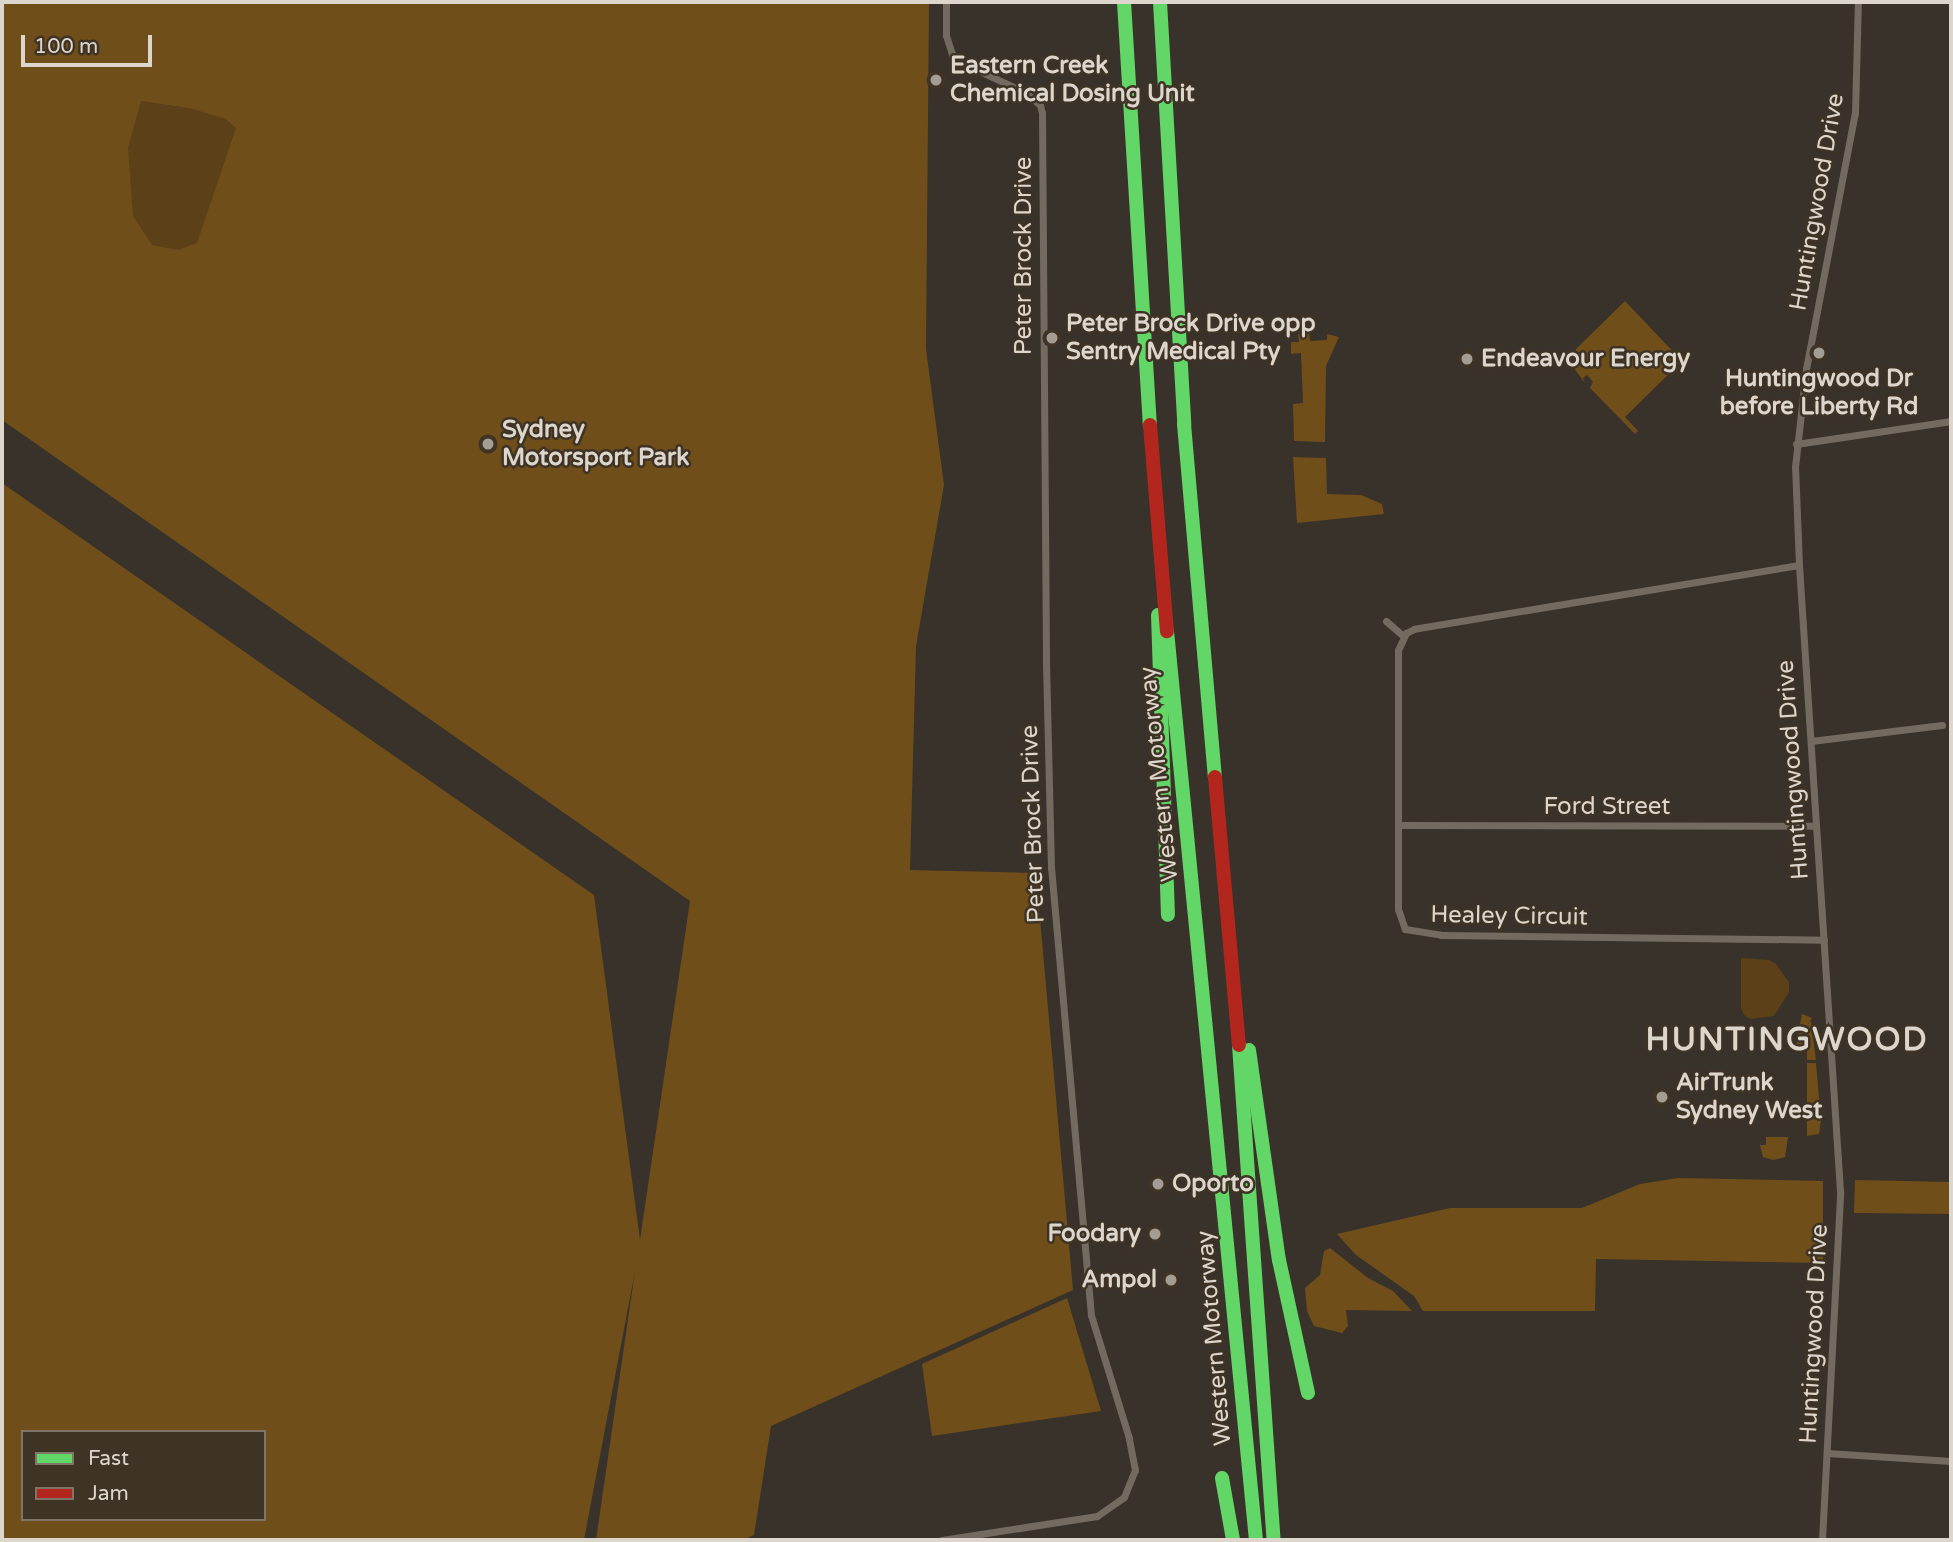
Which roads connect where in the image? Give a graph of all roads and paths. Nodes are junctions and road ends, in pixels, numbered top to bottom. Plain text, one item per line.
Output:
1 (946, 2) edge
2 (1125, 2) edge
3 (1160, 2) edge
4 (1858, 2) edge
5 (1951, 421) edge
6 (1796, 444) junction
7 (1159, 547) junction
8 (1799, 565) junction
9 (1386, 621) dead end
10 (1403, 636) junction
11 (1942, 725) dead end
12 (1811, 741) junction
13 (1398, 825) junction
14 (1816, 827) junction
15 (1168, 915) dead end
16 (1824, 940) junction
17 (1237, 1022) junction
18 (1308, 1393) dead end
19 (1827, 1453) junction
20 (1951, 1461) edge
21 (1223, 1478) dead end
22 (942, 1540) edge
23 (1233, 1540) edge
24 (1256, 1540) edge
25 (1274, 1540) edge
26 (1822, 1540) edge

1 - 22 street, Peter Brock Drive
2 - 7 highway, Western Motorway
3 - 17 highway, Western Motorway
4 - 6 street, Huntingwood Drive
5 - 6 street
6 - 8 street, Huntingwood Drive
7 - 15 highway
7 - 24 highway, Western Motorway
8 - 10 street
8 - 12 street, Huntingwood Drive
9 - 10 street
10 - 13 street, Healey Circuit
11 - 12 street
12 - 14 street, Huntingwood Drive
13 - 14 street, Ford Street
13 - 16 street, Healey Circuit
14 - 16 street, Huntingwood Drive
16 - 19 street, Huntingwood Drive
17 - 18 highway
17 - 25 highway, Western Motorway
19 - 20 street
19 - 26 street, Huntingwood Drive
21 - 23 highway

